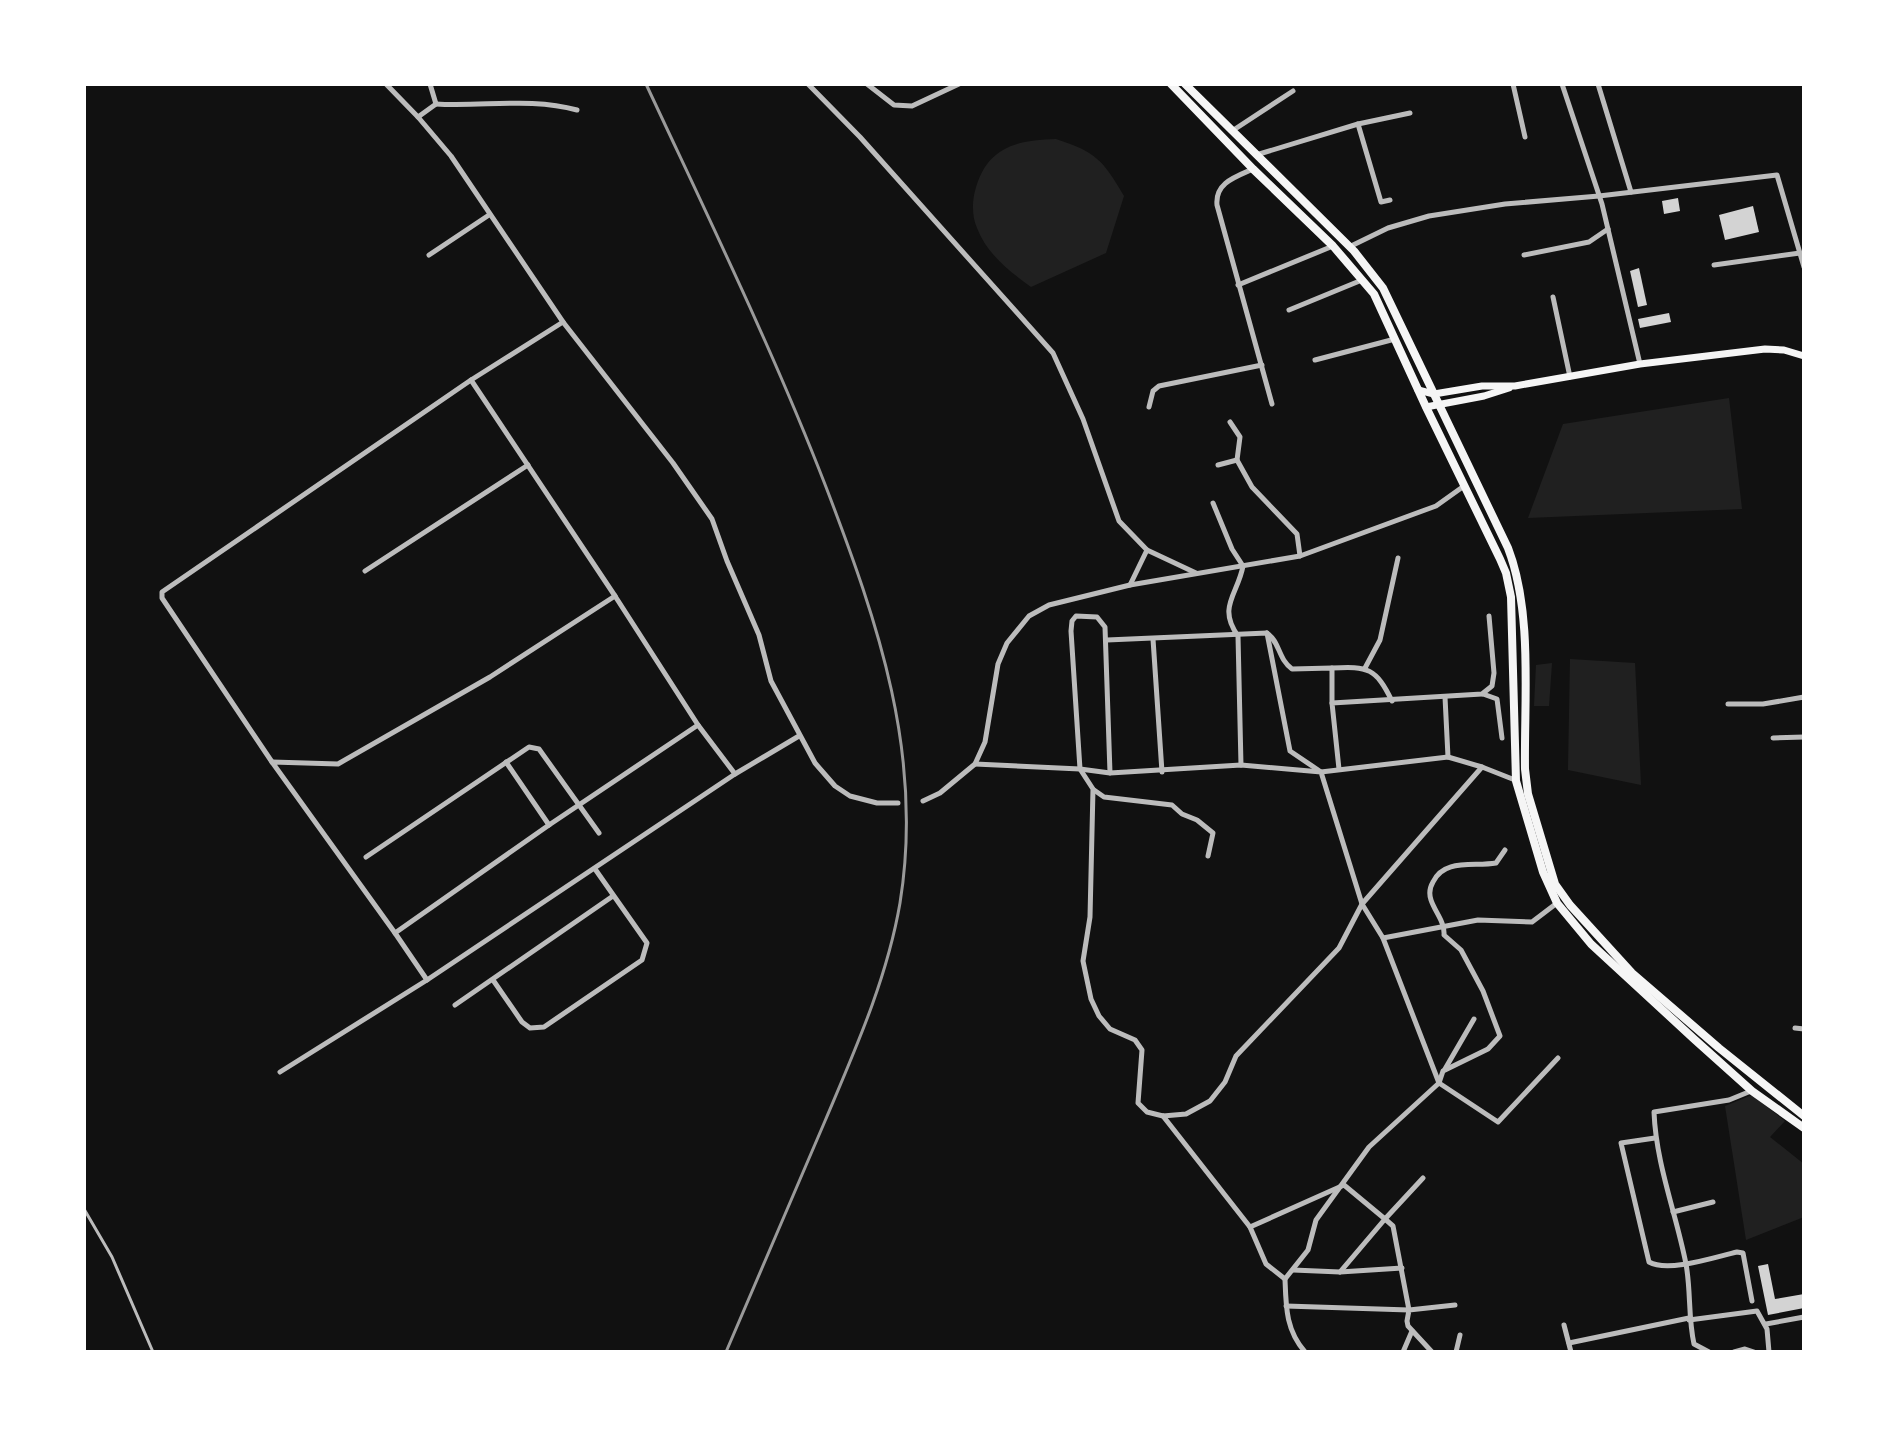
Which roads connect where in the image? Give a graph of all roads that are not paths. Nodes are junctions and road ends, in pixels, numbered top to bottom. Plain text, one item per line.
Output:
1 (386, 84) edge
2 (430, 84) edge
3 (808, 84) edge
4 (867, 84) edge
5 (959, 84) edge
6 (1171, 84) edge
7 (1185, 84) edge
8 (1513, 84) edge
9 (1562, 84) edge
10 (1598, 84) edge
11 (1293, 91) dead end
12 (436, 104) junction
13 (577, 110) dead end
14 (1410, 113) dead end
15 (418, 117) junction
16 (1358, 124) junction
17 (1231, 131) junction
18 (1525, 137) dead end
19 (1255, 155) junction
20 (1253, 169) junction
21 (1631, 192) junction
22 (1599, 196) junction
23 (1390, 200) dead end
24 (489, 215) junction
25 (1608, 229) junction
26 (1333, 246) junction
27 (1348, 247) junction
28 (1800, 253) junction
29 (429, 255) dead end
30 (1524, 255) dead end
31 (1714, 265) dead end
32 (1804, 267) edge
33 (1363, 279) junction
34 (1238, 285) junction
35 (1553, 297) dead end
36 (1289, 310) dead end
37 (563, 322) junction
38 (1395, 339) junction
39 (1804, 356) edge
40 (1315, 360) dead end
41 (1640, 364) junction
42 (1262, 365) junction
43 (1570, 377) junction
44 (471, 380) junction
45 (1515, 386) junction
46 (1418, 390) junction
47 (1434, 394) junction
48 (1272, 404) dead end
49 (1439, 405) junction
50 (1149, 407) dead end
51 (1426, 407) junction
52 (1230, 422) dead end
53 (1237, 460) junction
54 (528, 465) junction
55 (1218, 465) dead end
56 (1465, 485) junction
57 (1213, 503) dead end
58 (1147, 550) junction
59 (1300, 556) junction
60 (1398, 558) dead end
61 (1243, 566) junction
62 (365, 571) dead end
63 (1197, 574) junction
64 (1130, 585) junction
65 (615, 596) junction
66 (1489, 616) dead end
67 (1267, 633) junction
68 (1238, 636) junction
69 (1153, 639) junction
70 (1107, 640) junction
71 (1332, 668) junction
72 (1365, 668) junction
73 (1482, 694) junction
74 (1445, 697) junction
75 (1804, 697) edge
76 (1392, 701) junction
77 (1332, 703) junction
78 (1728, 704) dead end
79 (698, 725) junction
80 (799, 736) junction
81 (1804, 737) edge
82 (1502, 738) dead end
83 (1773, 738) dead end
84 (1448, 757) junction
85 (272, 762) junction
86 (506, 762) junction
87 (975, 764) junction
88 (1241, 765) junction
89 (1482, 767) junction
90 (1080, 769) junction
91 (1339, 769) junction
92 (1162, 772) junction
93 (1321, 772) junction
94 (1110, 773) junction
95 (735, 774) junction
96 (1516, 781) junction
97 (1093, 789) junction
98 (923, 801) dead end
99 (898, 803) dead end
100 (579, 805) junction
101 (549, 825) junction
102 (599, 833) dead end
103 (1505, 850) dead end
104 (1208, 856) dead end
105 (366, 857) dead end
106 (595, 869) junction
107 (613, 896) junction
108 (1557, 903) junction
109 (1362, 904) junction
110 (1444, 928) junction
111 (395, 933) junction
112 (1383, 938) junction
113 (427, 980) junction
114 (493, 980) junction
115 (455, 1005) dead end
116 (1474, 1019) dead end
117 (1795, 1028) dead end
118 (1804, 1029) edge
119 (1558, 1058) dead end
120 (1444, 1070) junction
121 (280, 1072) dead end
122 (1439, 1083) junction
123 (1752, 1091) junction
124 (1803, 1115) edge
125 (1163, 1116) junction
126 (1804, 1128) edge
127 (1655, 1138) junction
128 (1423, 1178) dead end
129 (1344, 1185) junction
130 (1713, 1202) dead end
131 (84, 1209) edge
132 (1673, 1212) junction
133 (1385, 1219) junction
134 (1250, 1227) junction
135 (1686, 1264) junction
136 (1402, 1268) junction
137 (1292, 1270) junction
138 (1340, 1272) junction
139 (1285, 1279) junction
140 (1752, 1301) dead end
141 (1455, 1305) dead end
142 (1286, 1306) junction
143 (1409, 1310) junction
144 (1804, 1317) edge
145 (1689, 1319) junction
146 (1766, 1324) junction
147 (1564, 1325) dead end
148 (1412, 1331) junction
149 (1460, 1335) dead end
150 (1569, 1343) junction
151 (153, 1352) edge
152 (1305, 1352) edge
153 (1403, 1352) edge
154 (1432, 1352) edge
155 (1456, 1352) edge
156 (1571, 1352) edge
157 (1709, 1352) edge
158 (1734, 1352) edge
159 (1754, 1352) edge
160 (1769, 1352) edge

1 - 15 street
2 - 12 street
3 - 58 street
4 - 5 street
6 - 20 highway
7 - 17 highway
8 - 18 street
9 - 22 street
10 - 21 street
11 - 17 street
12 - 13 street
12 - 15 street
14 - 16 street
15 - 24 street
16 - 19 street
16 - 23 street
17 - 19 highway
19 - 27 highway
20 - 26 highway
20 - 34 street
21 - 22 street
21 - 28 street
22 - 25 street
22 - 27 street
24 - 29 street
24 - 37 street
25 - 30 street
25 - 41 street
26 - 33 highway
26 - 34 street
27 - 47 highway
28 - 31 street
28 - 32 street
33 - 36 street
33 - 38 highway
34 - 42 street
35 - 43 street
37 - 44 street
37 - 80 street
38 - 40 street
38 - 46 highway
39 - 41 main road
41 - 43 main road
42 - 48 street
42 - 50 street
43 - 45 main road
44 - 54 street
44 - 85 street
45 - 47 main road
45 - 49 main road
46 - 47 main road
46 - 51 highway
47 - 49 highway
49 - 51 main road
49 - 124 highway
51 - 56 highway
52 - 53 street
53 - 55 street
53 - 59 street
54 - 62 street
54 - 65 street
56 - 59 street
56 - 96 highway
57 - 61 street
58 - 63 street
58 - 64 street
59 - 61 street
60 - 72 street
61 - 63 street
61 - 68 street
63 - 64 street
64 - 87 street
65 - 79 street
65 - 85 street
66 - 73 street
67 - 68 street
67 - 71 street
67 - 93 street
68 - 69 street
68 - 88 street
69 - 70 street
69 - 92 street
70 - 90 street
70 - 94 street
71 - 72 street
71 - 77 street
72 - 76 street
73 - 74 street
73 - 82 street
74 - 76 street
74 - 84 street
75 - 78 street
76 - 77 street
77 - 91 street
79 - 95 street
79 - 100 street
80 - 95 street
80 - 99 street
81 - 83 street
84 - 89 street
84 - 91 street
85 - 111 street
86 - 100 street
86 - 101 street
86 - 105 street
87 - 90 street
87 - 98 street
88 - 92 street
88 - 93 street
89 - 96 street
89 - 109 street
90 - 94 street
90 - 97 street
91 - 93 street
92 - 94 street
93 - 109 street
95 - 106 street
96 - 108 highway
97 - 104 street
97 - 125 street
100 - 101 street
100 - 102 street
101 - 111 street
103 - 110 street
106 - 107 street
106 - 113 street
107 - 114 street
107 - 114 street
108 - 110 street
108 - 123 highway
109 - 112 street
109 - 125 street
110 - 112 street
110 - 120 street
111 - 113 street
112 - 122 street
113 - 121 street
114 - 115 street
116 - 120 street
117 - 118 street
119 - 122 street
120 - 122 street
122 - 129 street
123 - 126 highway
123 - 127 street
125 - 134 street
127 - 132 street
127 - 135 street
128 - 133 street
129 - 133 street
129 - 134 street
129 - 137 street
130 - 132 street
131 - 151 lane
132 - 135 street
133 - 136 street
133 - 138 street
134 - 139 street
135 - 140 street
135 - 145 street
136 - 138 street
136 - 143 street
137 - 138 street
137 - 139 street
139 - 142 street
141 - 143 street
142 - 143 street
142 - 152 street
143 - 148 street
144 - 146 street
145 - 146 street
145 - 150 street
145 - 157 street
146 - 160 street
147 - 150 street
148 - 153 street
148 - 154 street
149 - 155 street
150 - 156 street
158 - 159 street

